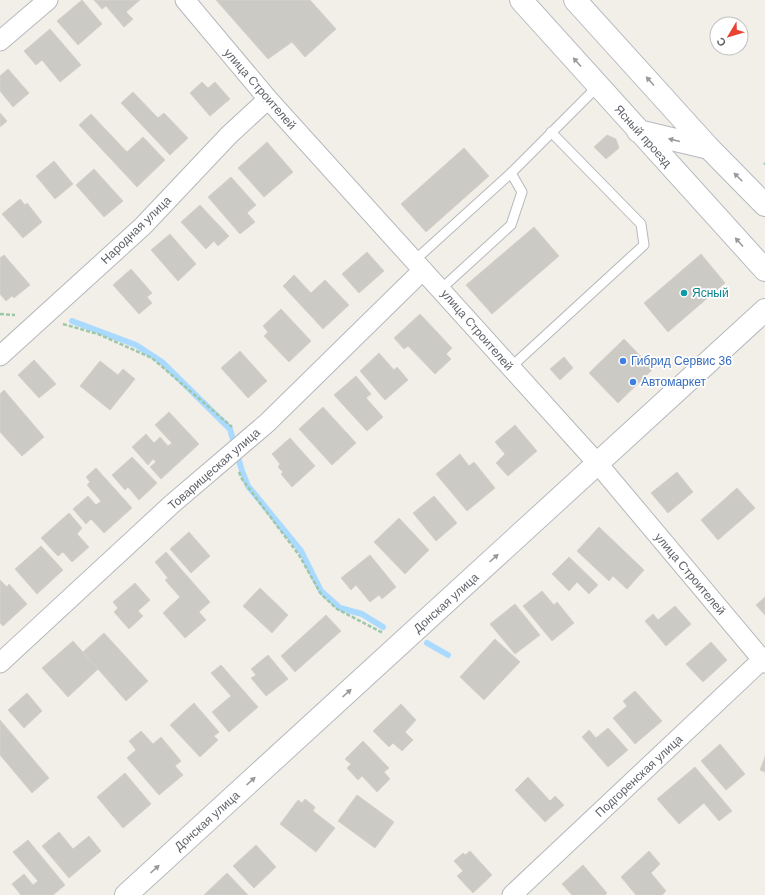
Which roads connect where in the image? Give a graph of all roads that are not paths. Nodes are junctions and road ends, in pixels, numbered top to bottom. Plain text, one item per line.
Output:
1 (48, 0) edge
2 (185, 0) edge
3 (521, 0) edge
4 (575, 0) edge
5 (0, 41) edge
6 (598, 86) junction
7 (268, 99) junction
8 (638, 131) junction
9 (551, 132) junction
10 (709, 148) junction
11 (510, 173) junction
12 (765, 205) edge
13 (418, 265) junction
14 (765, 270) edge
15 (441, 289) junction
16 (765, 310) edge
17 (0, 356) edge
18 (510, 368) junction
19 (598, 464) junction
20 (764, 660) edge
21 (0, 663) edge
22 (126, 895) edge
23 (512, 895) edge

1 - 5 street
2 - 7 street, улица Строителей
6 -> 3 street, Ясный проезд
10 -> 4 street
6 - 8 street, Ясный проезд
6 - 9 lane
7 - 13 street, улица Строителей
7 - 17 street, Народная улица
10 -> 8 street
14 -> 8 street, Ясный проезд
9 - 11 lane
9 - 18 lane
12 -> 10 street
11 - 13 lane
11 - 15 lane
13 - 15 street, улица Строителей
13 - 21 street, Товарищеская улица
15 - 18 street, улица Строителей
16 - 19 street, Донская улица
18 - 19 street, улица Строителей
19 - 20 street, улица Строителей
22 -> 19 street, Донская улица
20 - 23 street, Подгоренская улица

